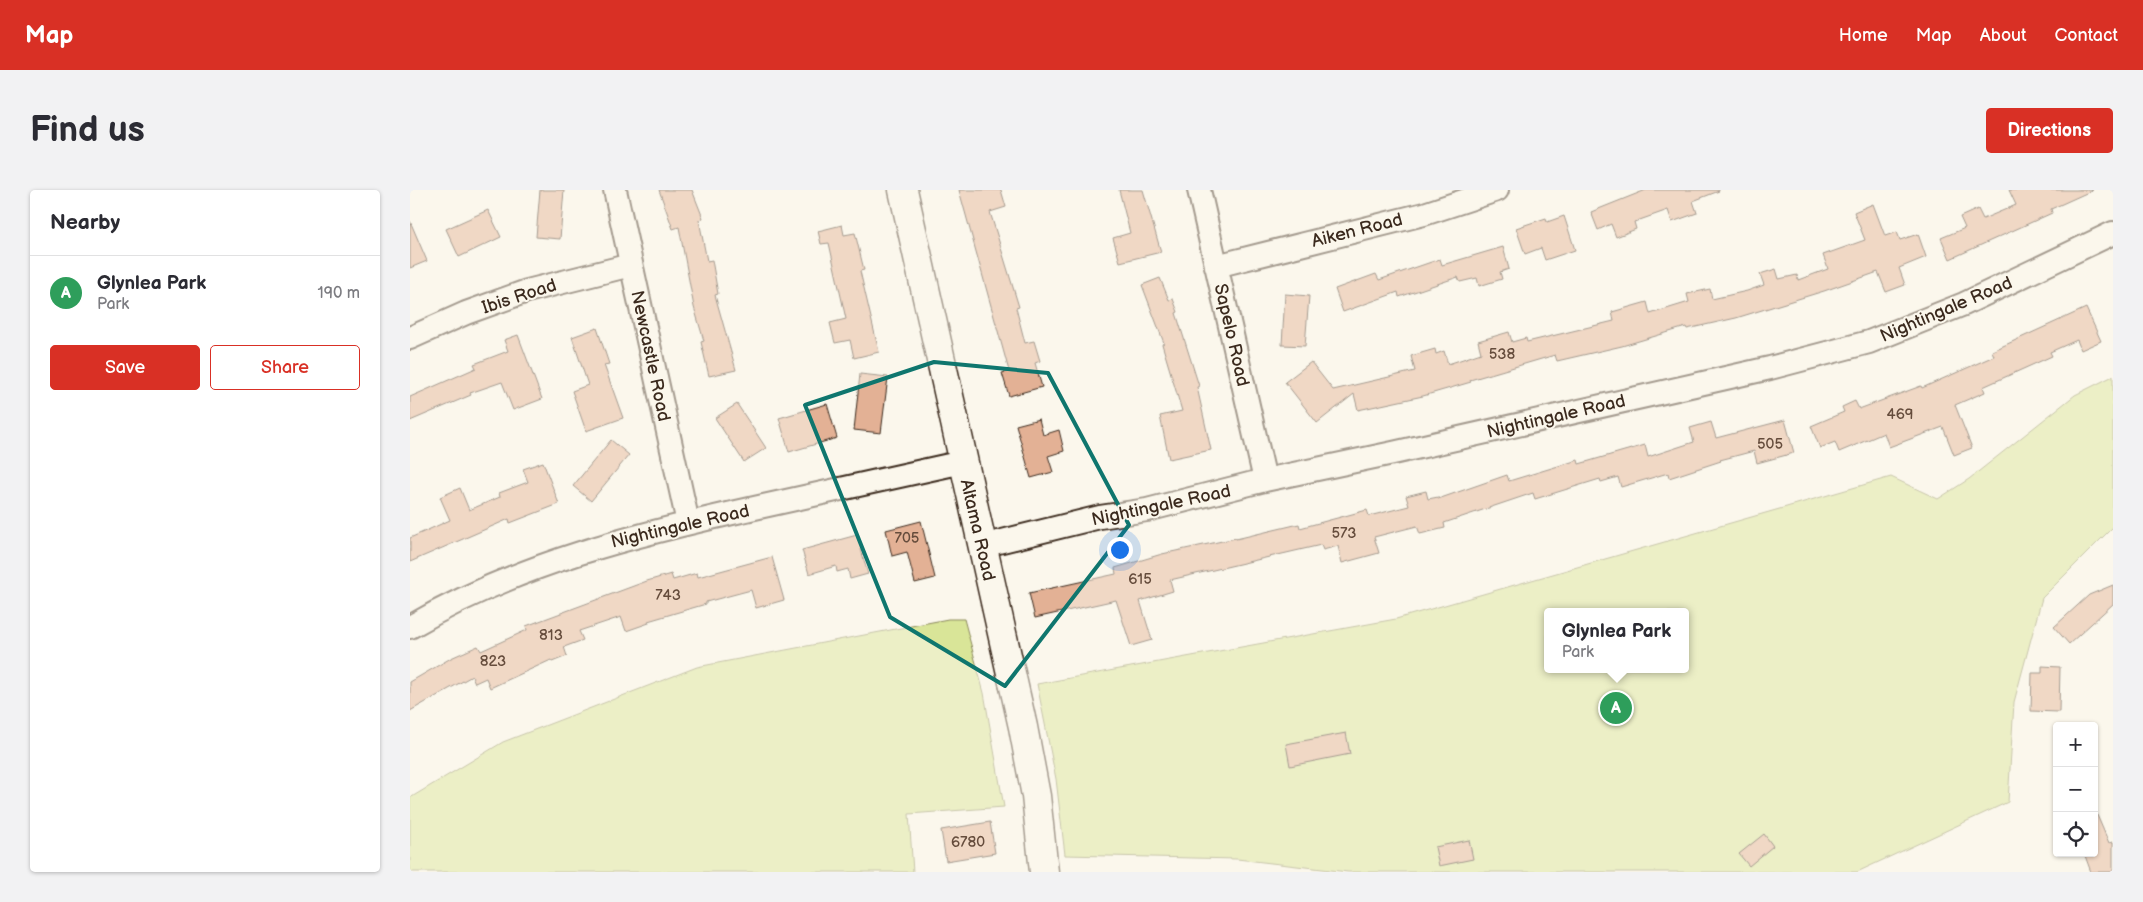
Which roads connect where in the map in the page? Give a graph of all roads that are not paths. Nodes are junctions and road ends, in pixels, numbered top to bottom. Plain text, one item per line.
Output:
1 (615, 190) edge
2 (903, 190) edge
3 (1199, 190) edge
4 (1497, 190) edge
5 (2113, 233) edge
6 (631, 264) junction
7 (1216, 266) junction
8 (410, 338) edge
9 (963, 462) junction
10 (1265, 480) junction
11 (688, 523) junction
12 (982, 546) junction
13 (410, 627) edge
14 (1044, 872) edge

1 - 6 street, Newcastle Road
2 - 9 street, Altama Road
3 - 7 street, Sapelo Road
4 - 7 street, Aiken Road
5 - 10 street, Nightingale Road
6 - 8 street, Ibis Road
6 - 11 street, Newcastle Road
7 - 10 street, Sapelo Road
9 - 11 street, Nightingale Road
9 - 12 street, Altama Road
10 - 12 street, Nightingale Road
11 - 13 street, Nightingale Road
12 - 14 street, Altama Road

